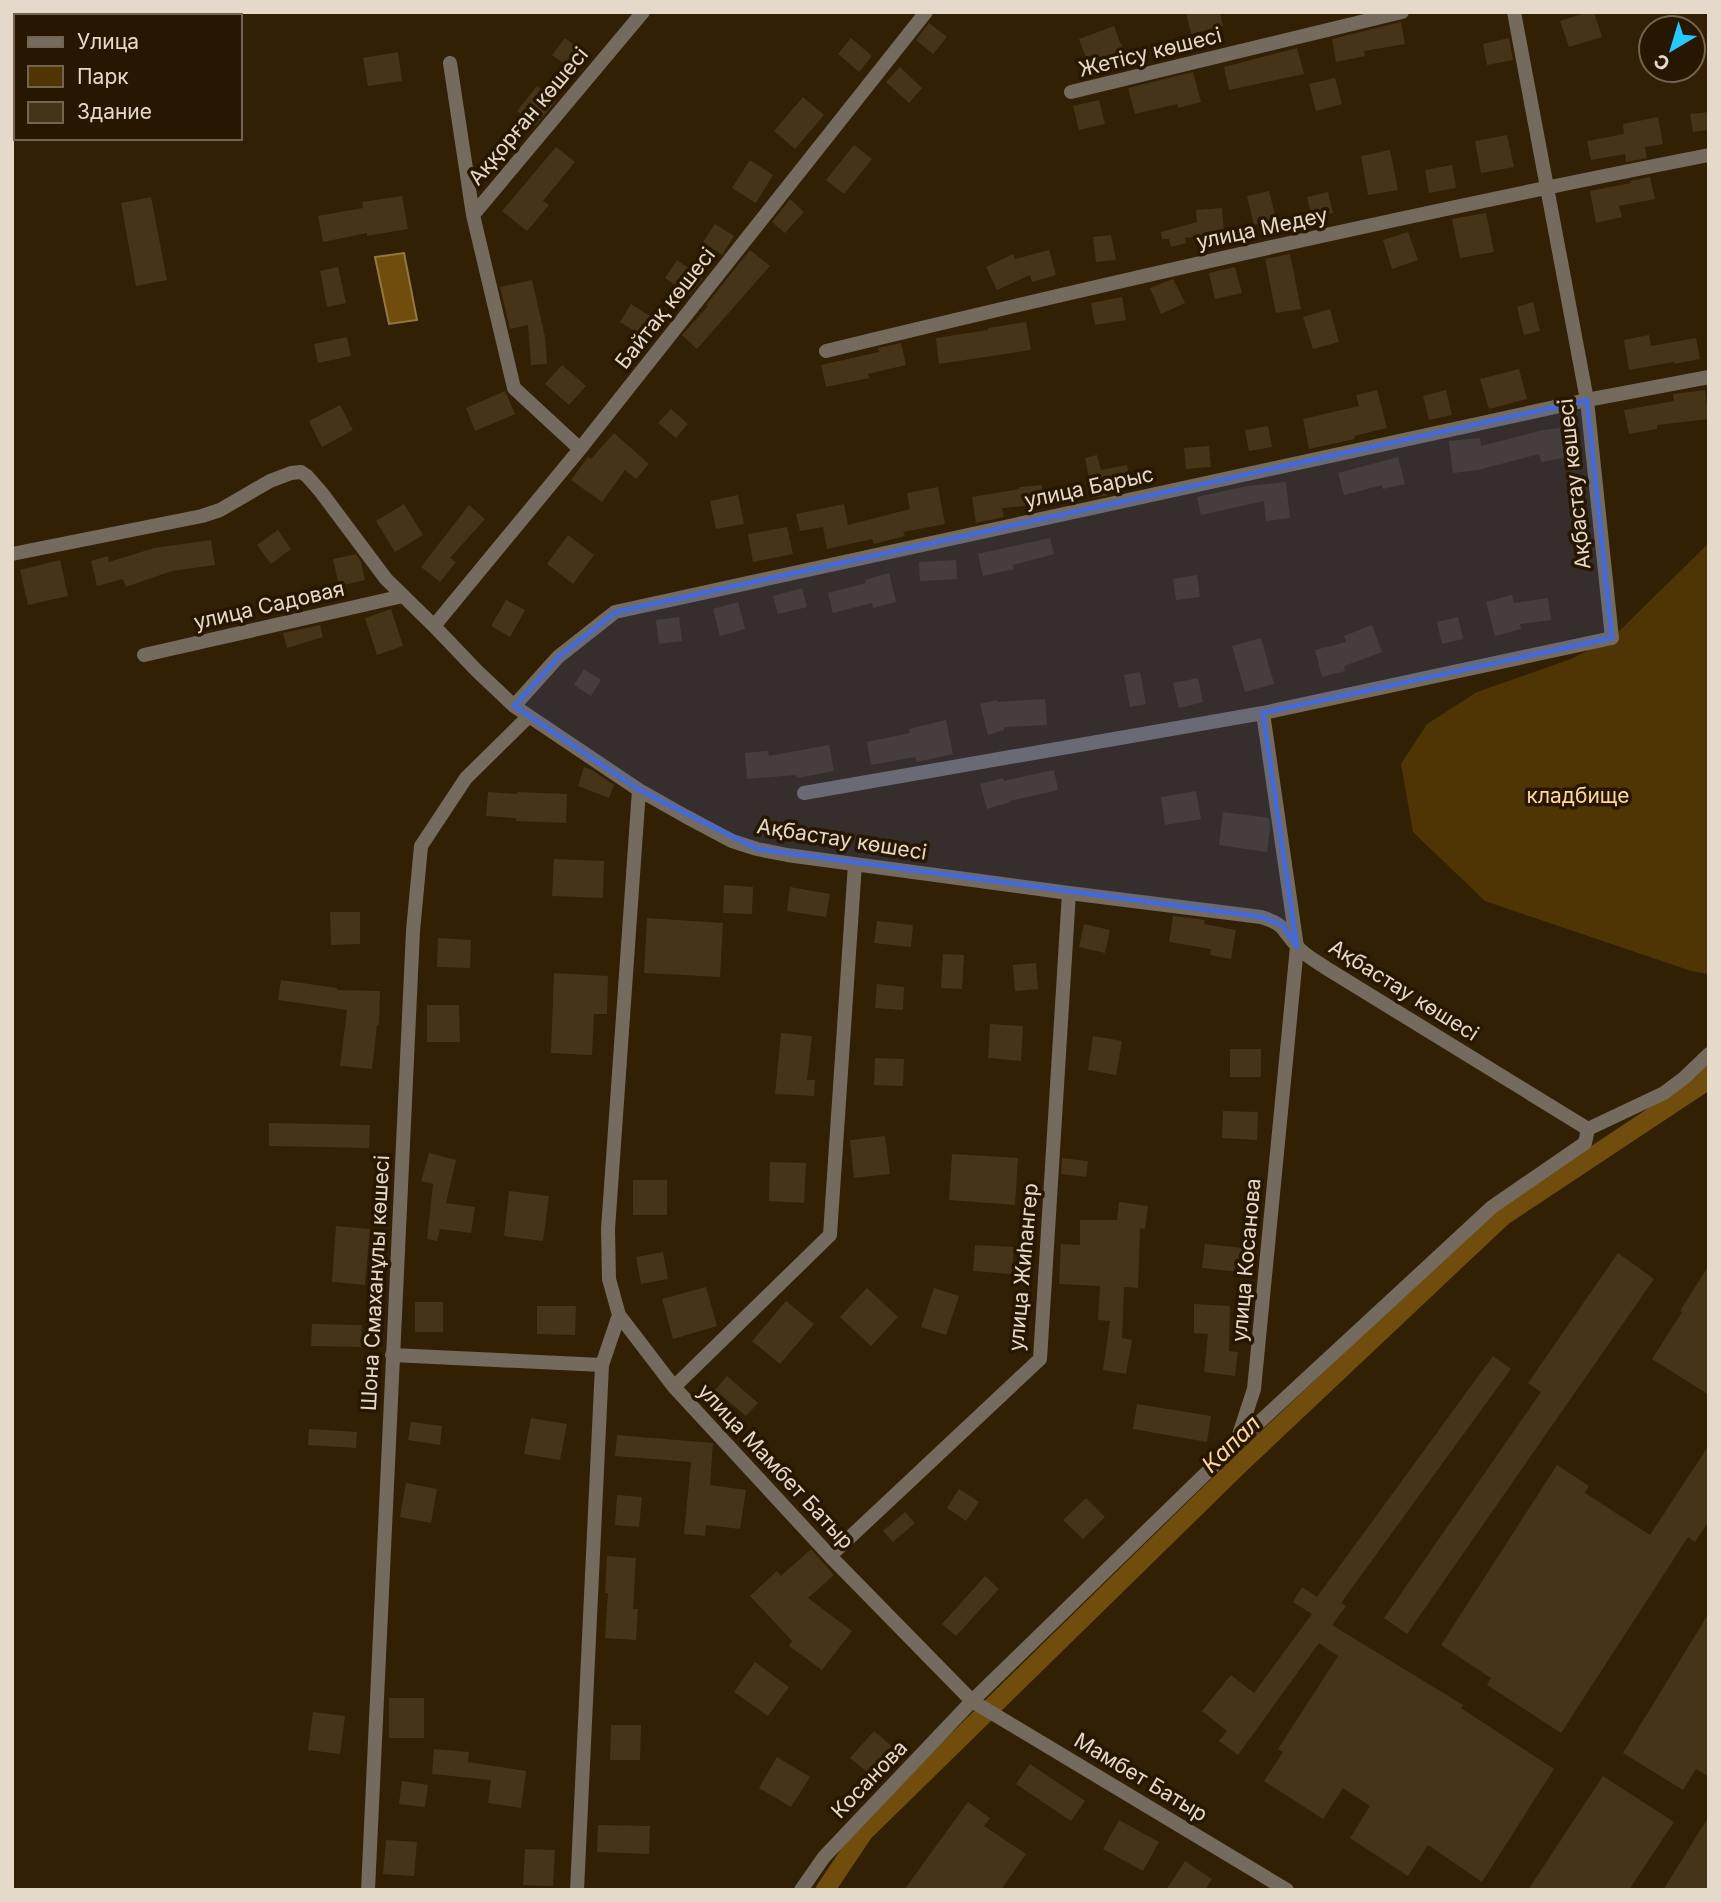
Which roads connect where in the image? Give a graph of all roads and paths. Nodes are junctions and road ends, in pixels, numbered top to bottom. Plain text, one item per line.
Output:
1 (643, 12) edge
2 (926, 12) edge
3 (1402, 12) edge
4 (1514, 12) edge
5 (450, 63) dead end
6 (1071, 92) dead end
7 (1709, 155) edge
8 (1547, 186) junction
9 (474, 215) junction
10 (826, 351) dead end
11 (1709, 377) edge
12 (1587, 400) junction
13 (580, 449) junction
14 (12, 554) edge
15 (403, 596) junction
16 (434, 626) junction
17 (144, 656) dead end
18 (514, 706) junction
19 (1264, 713) junction
20 (528, 717) junction
21 (639, 790) junction
22 (804, 793) dead end
23 (855, 864) junction
24 (1069, 894) junction
25 (1297, 947) junction
26 (1709, 1054) edge
27 (1588, 1129) junction
28 (619, 1315) junction
29 (392, 1355) junction
30 (602, 1365) junction
31 (674, 1387) junction
32 (1236, 1444) junction
33 (830, 1556) junction
34 (972, 1701) junction
35 (368, 1890) edge
36 (577, 1890) edge
37 (801, 1890) edge
38 (1287, 1890) edge

1 - 9 street, Аққорған көшесі
2 - 13 street, Байтақ көшесі
3 - 6 street, Жетісу көшесі
4 - 8 street, Ақбастау көшесі
5 - 9 street
7 - 8 street, улица Медеу
8 - 10 street, улица Медеу
8 - 12 street, Ақбастау көшесі
9 - 13 street
11 - 12 street, улица Барыс
12 - 18 street, улица Барыс
12 - 19 street, Ақбастау көшесі
13 - 16 street, Байтақ көшесі
14 - 15 street, Ақбастау көшесі
15 - 16 street, Ақбастау көшесі
15 - 17 street, улица Садовая
16 - 18 street, Ақбастау көшесі
18 - 20 street, Ақбастау көшесі
19 - 22 street, Ақбастау көшесі
19 - 25 street, улица Косанова
20 - 21 street, Ақбастау көшесі
20 - 29 street, Шона Смаханұлы көшесі
21 - 23 street, Ақбастау көшесі
21 - 28 street, улица Мамбет Батыр
23 - 24 street, Ақбастау көшесі
23 - 31 street
24 - 25 street, Ақбастау көшесі
24 - 33 street, улица Жиhангер
25 - 27 street, Ақбастау көшесі
25 - 32 street, улица Косанова
26 - 27 street
27 - 32 street
28 - 30 street
28 - 31 street, улица Мамбет Батыр
29 - 30 street
29 - 35 street, Шона Смаханұлы көшесі
30 - 36 street
31 - 33 street, улица Мамбет Батыр
32 - 34 street, улица Косанова
33 - 34 street, улица Мамбет Батыр
34 - 37 street, Косанова
34 - 38 street, Мамбет Батыр

